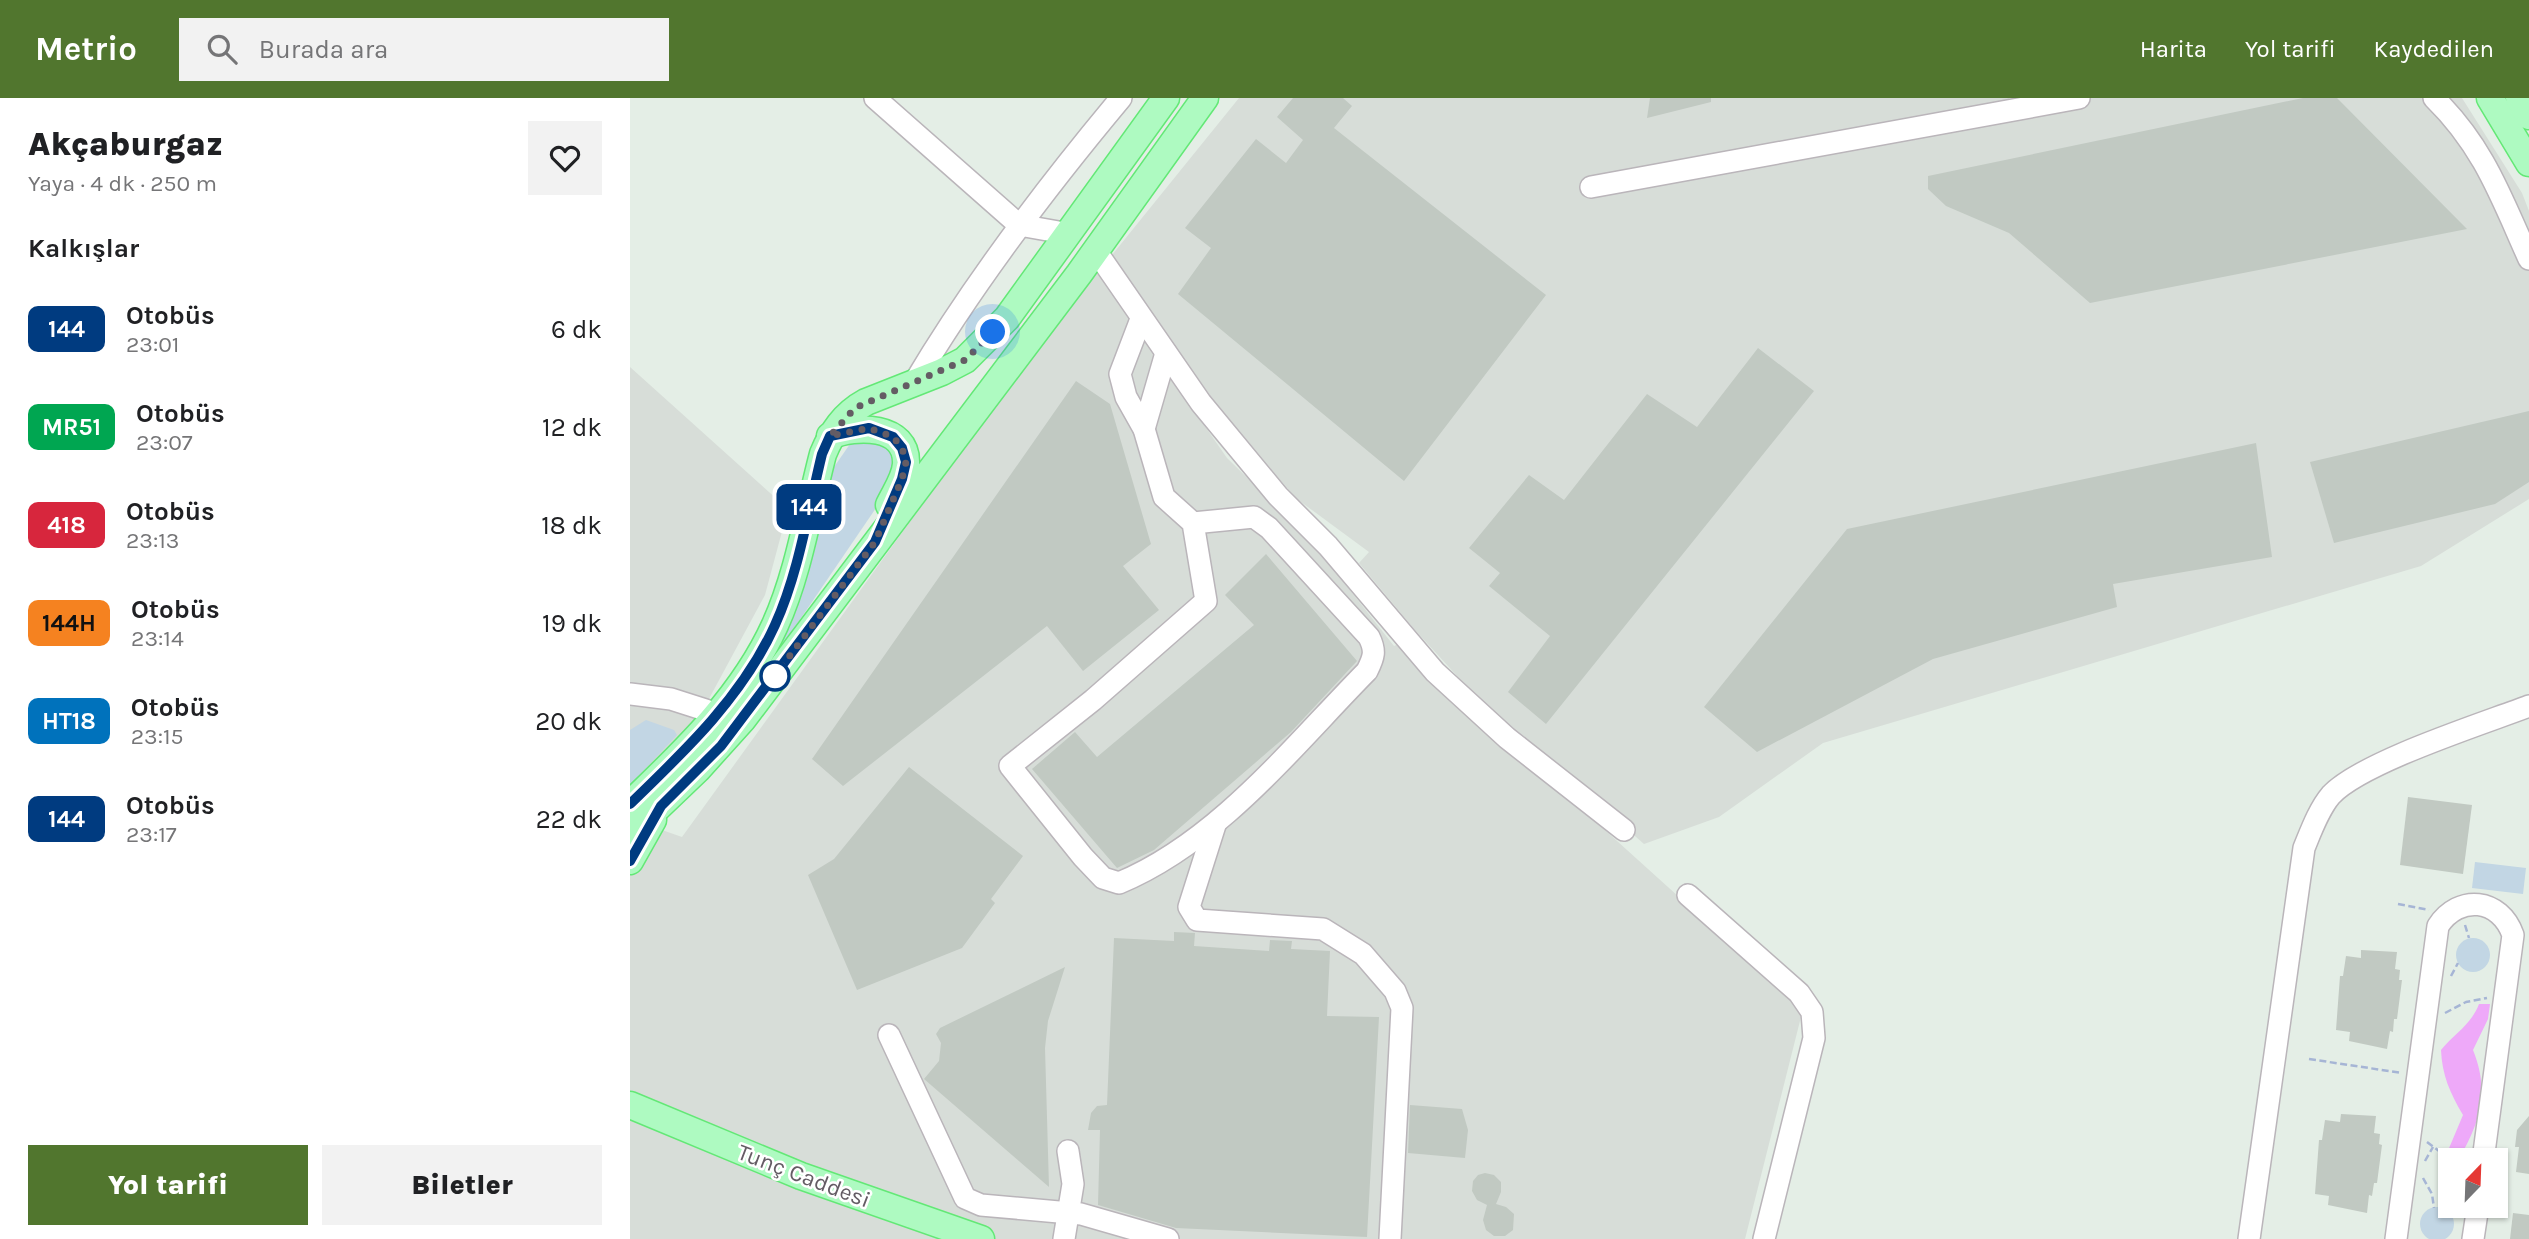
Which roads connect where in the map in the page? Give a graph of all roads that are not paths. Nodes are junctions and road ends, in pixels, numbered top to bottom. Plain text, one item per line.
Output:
1 (876, 98) edge
2 (1121, 98) edge
3 (1166, 98) edge
4 (1205, 98) edge
5 (2079, 98) edge
6 (2434, 98) edge
7 (2490, 98) edge
8 (2529, 163) edge
9 (1591, 187) dead end
10 (1019, 225) junction
11 (1070, 234) junction
12 (1096, 251) junction
13 (2529, 260) edge
14 (1141, 319) junction
15 (1166, 353) junction
16 (914, 383) junction
17 (1144, 429) junction
18 (830, 436) junction
19 (1193, 523) junction
20 (875, 542) junction
21 (630, 694) edge
22 (2529, 706) edge
23 (718, 714) junction
24 (630, 804) edge
25 (661, 806) junction
26 (1215, 825) junction
27 (1624, 830) dead end
28 (630, 834) edge
29 (630, 861) edge
30 (1688, 895) dead end
31 (889, 1035) dead end
32 (630, 1105) edge
33 (2485, 1148) edge
34 (1068, 1151) dead end
35 (1070, 1212) junction
36 (2476, 1218) edge
37 (970, 1237) edge
38 (1064, 1239) edge
39 (1168, 1239) edge
40 (1390, 1239) edge
41 (1763, 1239) edge
42 (2249, 1239) edge
43 (2396, 1239) edge
44 (2473, 1239) edge

1 - 10 street
2 - 10 street
3 - 11 main road
4 - 12 main road
5 - 9 street
6 - 13 street
7 - 8 main road
10 - 11 street
10 - 16 street
11 - 12 main road
11 - 16 main road
12 - 14 street
12 - 20 main road
14 - 15 street
14 - 17 street
15 - 17 street
15 - 27 street
16 - 18 main road
17 - 19 street
18 - 20 main road
18 - 23 main road
19 - 26 street
19 - 26 street
20 - 25 main road
21 - 23 street
22 - 42 street
23 - 24 main road
25 - 28 main road
25 - 29 main road
26 - 40 street
30 - 41 street
31 - 35 street
32 - 37 main road, Tunç Caddesi
33 - 43 street
34 - 35 street
35 - 38 street
35 - 39 street
36 - 44 street

